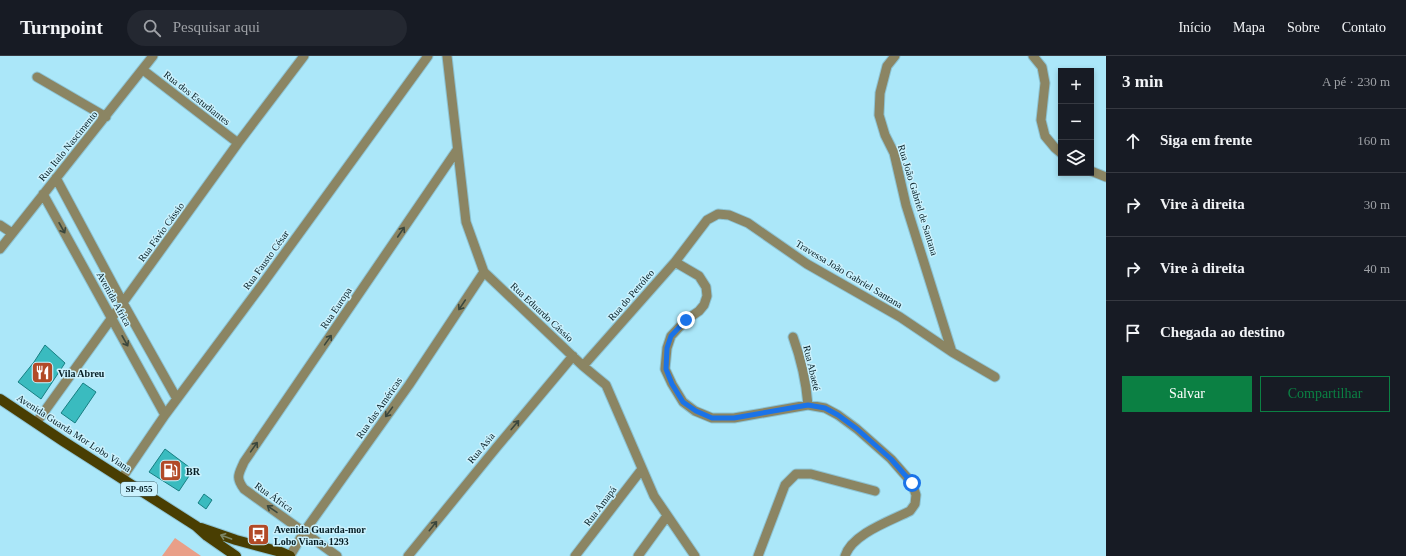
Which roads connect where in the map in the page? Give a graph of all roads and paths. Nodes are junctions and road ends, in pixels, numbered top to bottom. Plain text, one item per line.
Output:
1 (153, 56) edge
2 (304, 56) edge
3 (428, 56) edge
4 (447, 56) edge
5 (895, 56) edge
6 (1033, 56) edge
7 (143, 70) junction
8 (37, 77) dead end
9 (106, 117) junction
10 (238, 143) junction
11 (457, 150) junction
12 (1058, 150) edge
13 (1094, 172) edge
14 (1106, 177) edge
15 (56, 178) junction
16 (43, 194) junction
17 (0, 225) edge
18 (12, 233) junction
19 (694, 238) joint
20 (0, 249) edge
21 (675, 262) junction
22 (484, 272) junction
23 (123, 302) junction
24 (112, 318) junction
25 (793, 337) dead end
26 (952, 352) junction
27 (572, 356) junction
28 (583, 366) junction
29 (995, 377) dead end
30 (0, 399) edge
31 (178, 399) junction
32 (808, 405) junction
33 (166, 415) junction
34 (36, 423) junction
35 (642, 469) junction
36 (122, 478) junction
37 (238, 482) joint
38 (875, 491) dead end
39 (667, 516) junction
40 (196, 526) junction
41 (304, 532) junction
42 (285, 555) edge
43 (236, 556) edge
44 (337, 556) edge
45 (408, 556) edge
46 (575, 556) edge
47 (638, 556) edge
48 (695, 556) edge
49 (758, 556) edge
50 (845, 556) edge

1 - 7 street, Rua Italo Nascimento
2 - 10 street, Rua Fávio Cássio
3 - 31 street, Rua Fausto César
4 - 11 street, Rua Eduardo Cássio
5 - 26 street, Rua João Gabriel de Santana
6 - 12 street
7 - 9 street, Rua Italo Nascimento
7 - 10 street, Rua dos Estudiantes
8 - 9 street
9 - 15 street, Rua Italo Nascimento
10 - 23 street, Rua Fávio Cássio
11 - 22 street, Rua Eduardo Cássio
37 -> 11 street, Rua Europa
13 - 14 street
15 - 16 street, Rua Italo Nascimento
15 - 23 street, Avenida Africa
16 - 18 street, Rua Italo Nascimento
16 -> 24 street, Avenida Africa
17 - 18 street
18 - 20 street, Rua Italo Nascimento
19 - 21 street, Rua do Petróleo
19 - 26 street, Travessa João Gabriel Santana
21 - 28 street, Rua do Petróleo
21 - 32 street
22 - 27 street, Rua Eduardo Cássio
22 -> 41 street, Rua das Américas
23 - 24 street, Rua Fávio Cássio
23 - 31 street, Avenida Africa
24 -> 33 street, Avenida Africa
24 - 34 street, Rua Fávio Cássio
25 - 32 street, Rua Abaeté
26 - 29 street, Travessa João Gabriel Santana
27 - 28 street, Rua Eduardo Cássio
45 -> 27 street, Rua Asia
28 - 35 street, Rua Eduardo Cássio
30 - 34 main road, Avenida Guarda Mor Lobo Viana / SP-055
31 - 33 street, Rua Fausto César
32 - 50 street
33 - 36 street, Rua Fausto César
34 - 36 main road, Avenida Guarda Mor Lobo Viana / SP-055
35 - 39 street, Rua Eduardo Cássio
35 - 46 street, Rua Amapá
36 - 40 main road, Avenida Guarda Mor Lobo Viana / SP-055
41 -> 37 street, Rua África
38 - 49 street
39 - 47 street
39 - 48 street, Rua Eduardo Cássio
42 -> 40 main road, Avenida Guarda Mor Lobo Viana / SP-055
40 - 43 main road, Avenida Guarda Mor Lobo Viana / SP-055
41 - 42 street, Rua das Américas
41 - 44 street, Rua África

